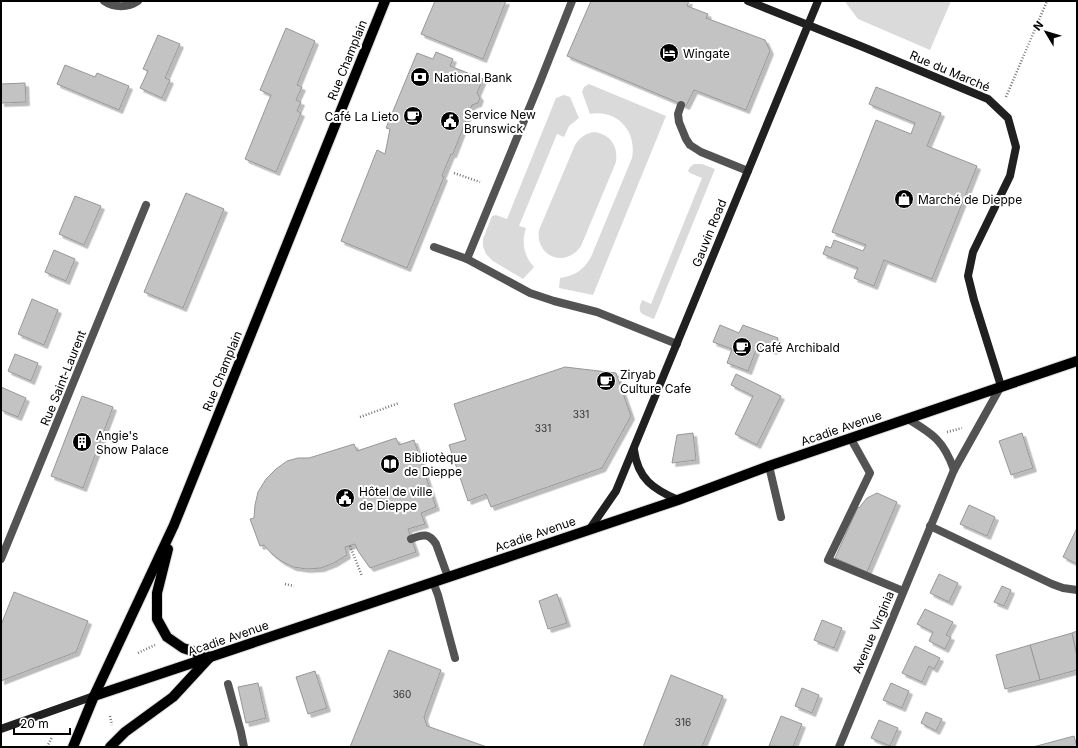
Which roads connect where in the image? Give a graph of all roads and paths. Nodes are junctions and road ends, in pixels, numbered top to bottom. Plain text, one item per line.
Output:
1 (104, 1) edge
2 (138, 1) edge
3 (385, 1) edge
4 (572, 1) edge
5 (748, 1) edge
6 (818, 1) edge
7 (1047, 1) edge
8 (807, 26) junction
9 (681, 105) dead end
10 (1000, 110) junction
11 (748, 171) junction
12 (454, 172) dead end
13 (480, 182) dead end
14 (146, 205) dead end
15 (434, 247) dead end
16 (467, 260) junction
17 (677, 344) junction
18 (1077, 360) edge
19 (1001, 386) junction
20 (399, 403) dead end
21 (360, 417) dead end
22 (908, 419) junction
23 (963, 427) dead end
24 (942, 434) dead end
25 (851, 439) junction
26 (634, 449) junction
27 (769, 466) junction
28 (954, 470) junction
29 (678, 500) junction
30 (781, 517) dead end
31 (174, 525) junction
32 (930, 526) junction
33 (589, 530) junction
34 (411, 539) dead end
35 (350, 546) dead end
36 (1, 559) edge
37 (362, 576) dead end
38 (448, 577) junction
39 (433, 582) junction
40 (285, 584) dead end
41 (294, 586) dead end
42 (1077, 590) edge
43 (903, 591) junction
44 (161, 642) dead end
45 (138, 653) dead end
46 (210, 657) junction
47 (455, 658) dead end
48 (228, 684) dead end
49 (94, 696) junction
50 (110, 716) dead end
51 (1, 729) edge
52 (113, 729) dead end
53 (52, 737) dead end
54 (47, 747) edge
55 (73, 747) edge
56 (110, 747) edge
57 (244, 747) edge
58 (839, 747) edge

1 - 2 street
3 - 31 main road, Rue Champlain
4 - 16 street
5 - 8 street, Rue du Marché
6 - 8 street, Gauvin Road
7 - 10 path
8 - 10 street, Rue du Marché
8 - 11 street, Gauvin Road
9 - 11 street
10 - 19 street, Rue du Marché
11 - 17 street, Gauvin Road
12 - 13 path
14 - 36 street, Rue Saint-Laurent
15 - 16 street
16 - 17 street
17 - 26 street, Gauvin Road
18 - 19 main road, Acadie Avenue
19 - 22 main road, Acadie Avenue
19 - 28 street, Avenue Virginia
20 - 21 path
22 - 25 main road, Acadie Avenue
22 - 28 street
23 - 24 path
25 - 27 main road, Acadie Avenue
25 - 43 street
26 - 29 street
26 - 33 street, Gauvin Road
27 - 29 main road, Acadie Avenue
27 - 30 street
28 - 32 street, Avenue Virginia
29 - 33 main road, Acadie Avenue
31 - 46 main road
31 - 49 main road, Rue Champlain
32 - 42 street
32 - 43 street, Avenue Virginia
33 - 38 main road, Acadie Avenue
34 - 38 street
35 - 37 path
38 - 39 main road, Acadie Avenue
39 - 46 main road, Acadie Avenue
39 - 47 street
40 - 41 path
43 - 58 street, Avenue Virginia
44 - 45 path
46 - 49 main road, Acadie Avenue
46 - 56 main road
48 - 57 street
49 - 51 street, Acadie Avenue
49 - 55 main road, Rue Champlain
50 - 52 path
53 - 54 path

